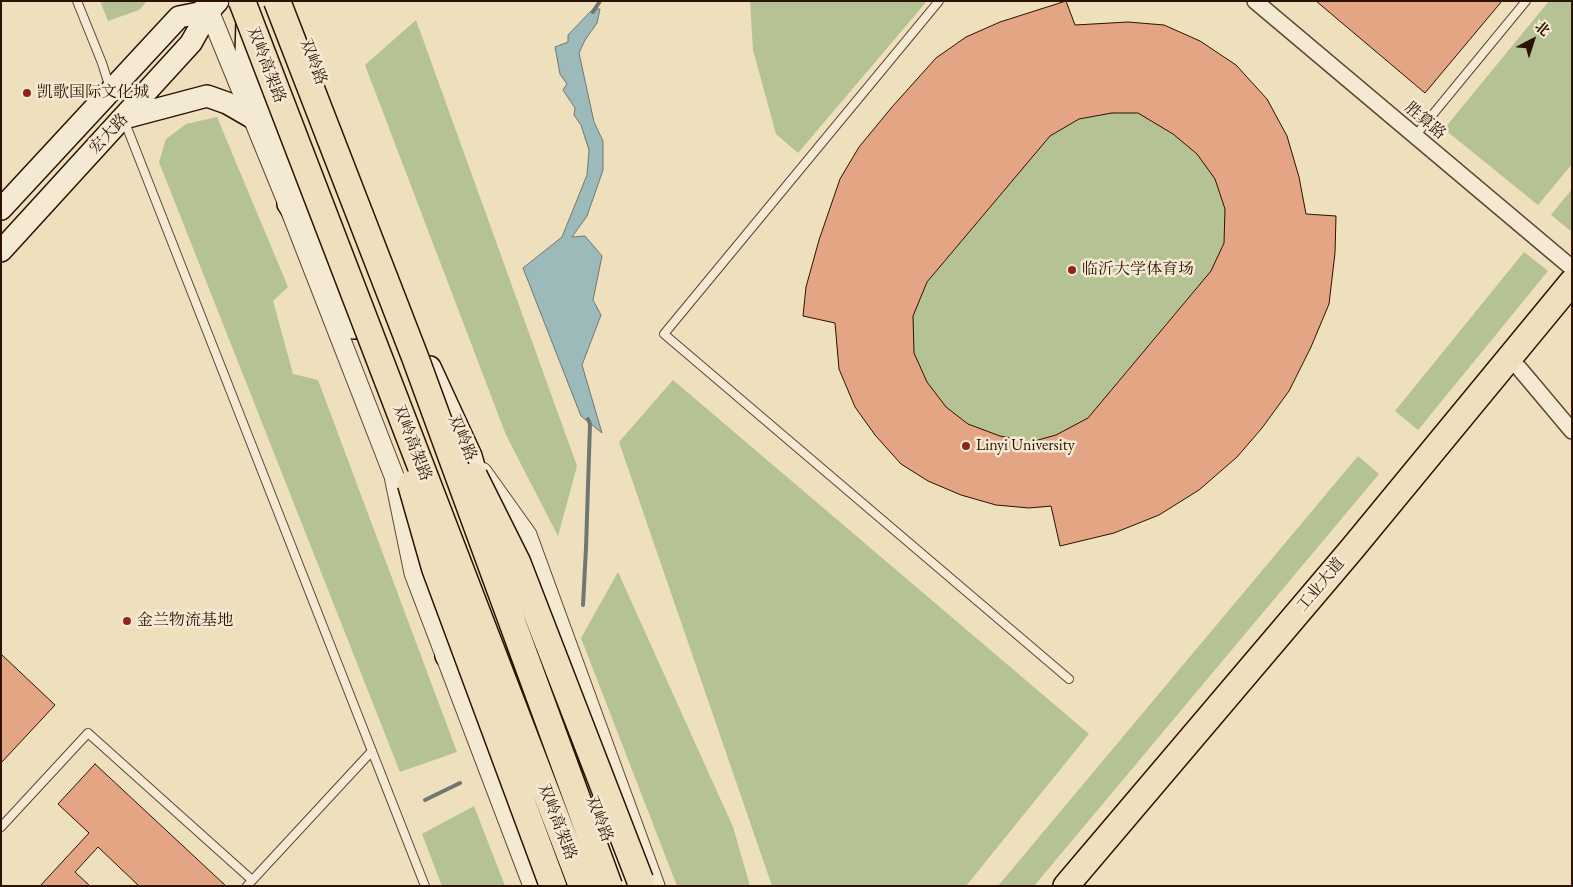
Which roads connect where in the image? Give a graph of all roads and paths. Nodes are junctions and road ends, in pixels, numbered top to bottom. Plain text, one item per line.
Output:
1 (77, 1) edge
2 (242, 1) edge
3 (247, 1) edge
4 (277, 1) edge
5 (939, 1) edge
6 (1255, 1) edge
7 (1526, 1) edge
8 (211, 4) edge
9 (110, 91) junction
10 (124, 118) junction
11 (253, 118) junction
12 (1415, 136) junction
13 (288, 204) junction
14 (1, 209) edge
15 (1, 250) edge
16 (1572, 268) edge
17 (331, 269) junction
18 (1572, 282) edge
19 (1572, 303) edge
20 (364, 320) junction
21 (415, 357) junction
22 (1519, 368) junction
23 (1572, 431) edge
24 (471, 456) junction
25 (454, 584) junction
26 (446, 656) junction
27 (1069, 679) dead end
28 (372, 751) junction
29 (1, 827) edge
30 (249, 883) edge
31 (640, 884) edge
32 (425, 886) edge
33 (533, 886) edge
34 (553, 886) edge
35 (570, 886) edge
36 (582, 886) edge
37 (609, 886) edge
38 (1066, 886) edge
39 (1082, 886) edge

1 - 9 lane
2 - 20 highway, 双岭高架路, bridge
3 - 17 main road
4 - 21 highway, 双岭高架路, bridge
4 - 24 main road, 双岭路
5 - 27 lane
6 - 12 street, 胜算路
7 - 12 lane
8 - 9 main road, 宏大路
8 - 10 main road, 宏大路
8 - 11 street
9 - 14 main road, 宏大路
10 - 11 main road
10 - 15 main road, 宏大路
10 - 28 lane
11 - 13 street
12 - 16 street, 胜算路
13 - 17 main road
13 - 26 street
17 - 25 main road
18 - 38 main road, 工业大道
19 - 22 main road, 工业大道
20 - 34 highway, bridge
20 - 36 highway, 双岭高架路, bridge
21 - 31 highway, bridge
21 - 37 highway, 双岭高架路, bridge
22 - 23 street
22 - 39 main road, 工业大道
24 - 31 main road, 双岭路
24 - 31 street
25 - 26 main road
25 - 35 main road
26 - 33 street
28 - 30 lane
28 - 32 lane
29 - 30 lane

